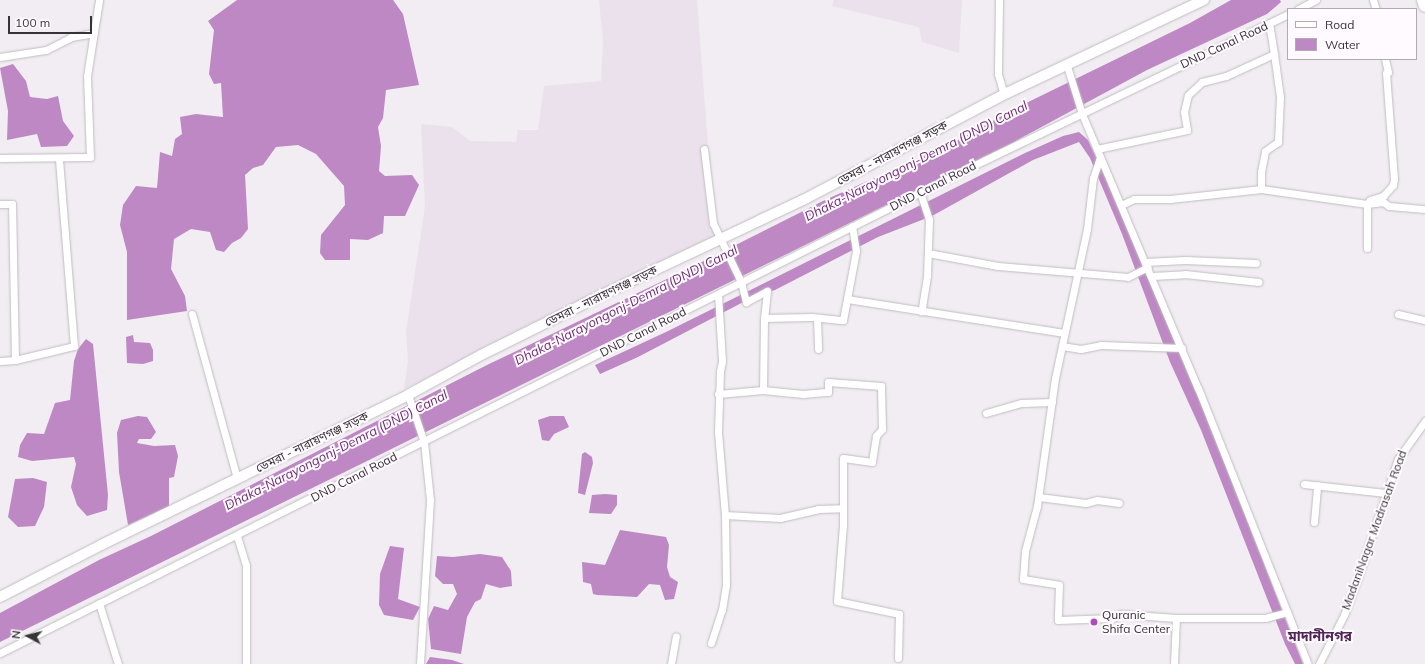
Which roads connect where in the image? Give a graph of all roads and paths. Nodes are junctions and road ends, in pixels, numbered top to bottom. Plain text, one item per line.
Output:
1 (99, 0) edge
2 (999, 0) edge
3 (1204, 0) edge
4 (1316, 0) edge
5 (1423, 0) edge
6 (1425, 6) edge
7 (1300, 8) edge
8 (1287, 14) edge
9 (1269, 23) junction
10 (93, 33) junction
11 (1274, 54) junction
12 (0, 57) edge
13 (1385, 60) edge
14 (1066, 66) junction
15 (1004, 95) junction
16 (1082, 114) junction
17 (704, 149) dead end
18 (1097, 149) junction
19 (1100, 157) junction
20 (0, 158) edge
21 (59, 159) junction
22 (1261, 189) junction
23 (920, 192) junction
24 (0, 204) edge
25 (1367, 204) junction
26 (1121, 205) junction
27 (1425, 209) edge
28 (852, 226) junction
29 (721, 239) junction
30 (1367, 248) dead end
31 (928, 253) junction
32 (1256, 263) dead end
33 (1147, 265) junction
34 (1077, 272) junction
35 (1152, 276) junction
36 (741, 282) junction
37 (1259, 282) dead end
38 (718, 294) junction
39 (847, 299) junction
40 (921, 312) junction
41 (192, 314) dead end
42 (1398, 314) dead end
43 (764, 318) junction
44 (817, 318) junction
45 (1425, 320) edge
46 (1064, 333) junction
47 (1062, 346) junction
48 (1182, 348) junction
49 (818, 349) dead end
50 (16, 360) junction
51 (0, 362) edge
52 (763, 390) junction
53 (718, 394) junction
54 (408, 395) junction
55 (1052, 402) junction
56 (986, 413) dead end
57 (1425, 421) edge
58 (424, 442) junction
59 (237, 479) junction
60 (1304, 484) dead end
61 (1317, 485) junction
62 (1386, 493) junction
63 (1039, 498) junction
64 (1119, 503) dead end
65 (842, 508) junction
66 (725, 515) junction
67 (1314, 522) dead end
68 (237, 536) junction
69 (0, 597) edge
70 (99, 603) junction
71 (1287, 612) junction
72 (1176, 618) junction
73 (676, 636) dead end
74 (711, 643) dead end
75 (0, 653) edge
76 (898, 658) dead end
77 (118, 664) edge
78 (246, 664) edge
79 (420, 664) edge
80 (671, 664) edge
81 (1174, 664) edge
82 (1308, 664) edge
83 (1319, 664) edge

1 - 10 street
2 - 15 street
3 - 14 main road, ডেমরা - নারায়ণগঞ্জ সড়ক
4 - 7 street
5 - 6 highway
8 - 9 street, DND Canal Road
9 - 11 street
9 - 16 street, DND Canal Road
10 - 12 street
10 - 21 street
11 - 18 street
11 - 22 street
13 - 25 street
14 - 15 main road, ডেমরা - নারায়ণগঞ্জ সড়ক
14 - 16 street
15 - 29 main road, ডেমরা - নারায়ণগঞ্জ সড়ক
16 - 18 street
16 - 23 street, DND Canal Road
17 - 29 street
18 - 19 street
19 - 26 street
19 - 34 street
20 - 21 street
21 - 50 street
22 - 25 street
22 - 26 street
23 - 28 street, DND Canal Road
23 - 31 street
24 - 50 street
25 - 27 street
25 - 30 street
26 - 33 street
28 - 36 street, DND Canal Road
28 - 39 street
29 - 36 street
29 - 54 main road, ডেমরা - নারায়ণগঞ্জ সড়ক
31 - 34 street
31 - 40 street
32 - 33 street
33 - 34 street
33 - 35 street
34 - 46 street
35 - 37 street
35 - 48 street
36 - 38 street, DND Canal Road
36 - 43 street
38 - 53 street
38 - 58 street, DND Canal Road
39 - 40 street
39 - 44 street
40 - 46 street
41 - 59 street
42 - 45 street
43 - 44 street
43 - 52 street
44 - 49 street
46 - 47 street
47 - 48 street
47 - 55 street
48 - 71 street
50 - 51 street
52 - 53 street
52 - 65 street
53 - 66 street
54 - 58 street
54 - 59 main road, ডেমরা - নারায়ণগঞ্জ সড়ক
55 - 56 street
55 - 63 street
57 - 62 street, MadaniNagar Madrasah Road
58 - 68 street, DND Canal Road
58 - 79 street
59 - 69 main road, ডেমরা - নারায়ণগঞ্জ সড়ক
60 - 61 street
61 - 62 street
61 - 67 street
62 - 83 street, MadaniNagar Madrasah Road
63 - 64 street
63 - 72 street
65 - 66 street
65 - 76 street
66 - 74 street
68 - 70 street, DND Canal Road
68 - 78 street
70 - 75 street, DND Canal Road
70 - 77 street
71 - 72 street
71 - 82 street
72 - 81 street
73 - 80 street

